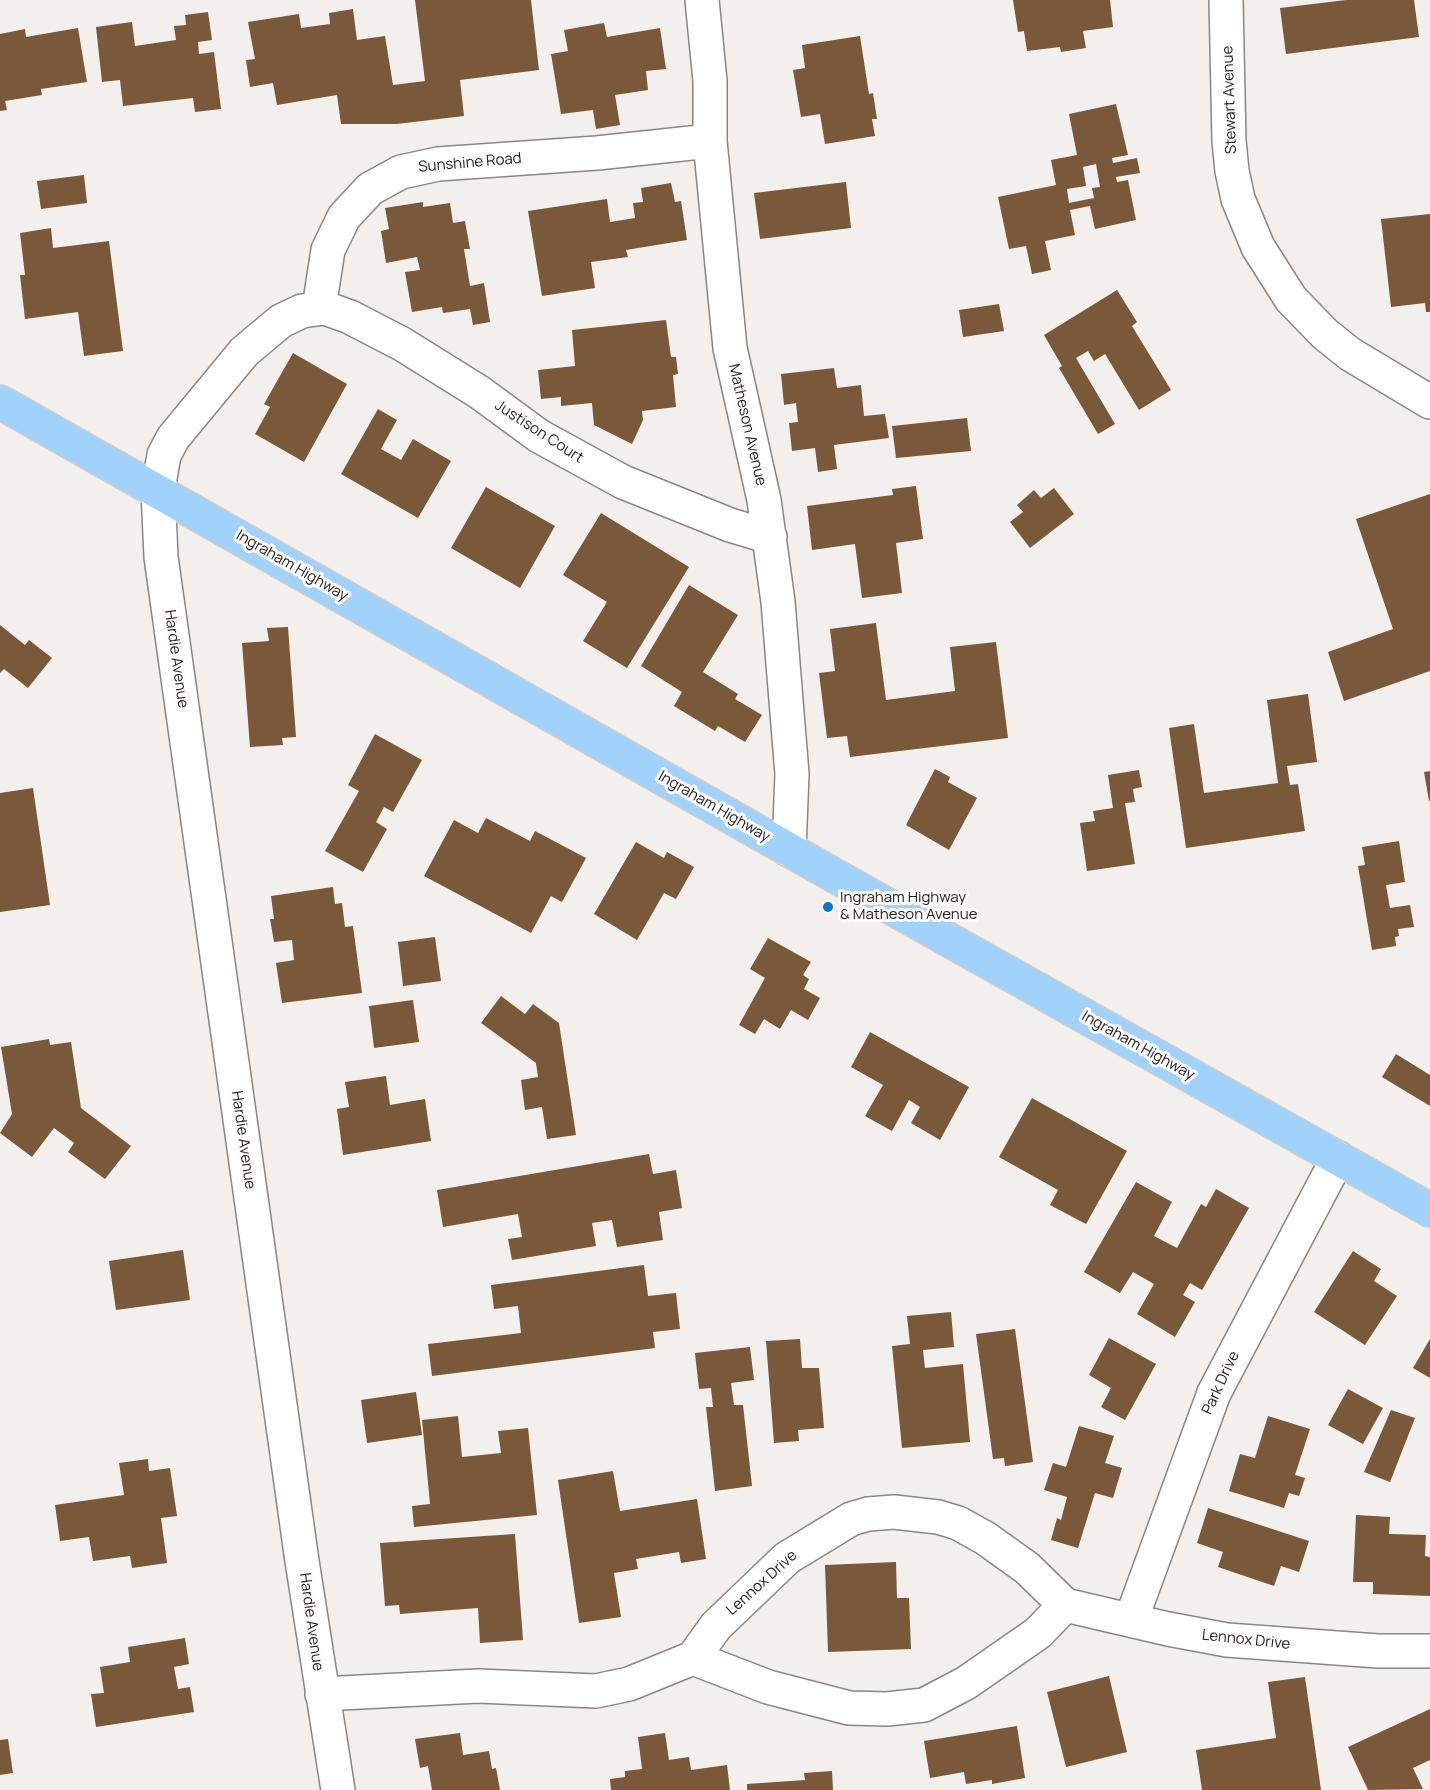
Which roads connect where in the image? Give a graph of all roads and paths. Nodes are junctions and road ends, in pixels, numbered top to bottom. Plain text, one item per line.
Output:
1 (702, 0) edge
2 (1226, 0) edge
3 (710, 141) junction
4 (319, 308) junction
5 (0, 402) edge
6 (1430, 402) edge
7 (158, 490) junction
8 (770, 537) junction
9 (789, 850) junction
10 (1338, 1158) junction
11 (1430, 1210) edge
12 (1065, 1605) junction
13 (1131, 1620) junction
14 (1430, 1651) edge
15 (693, 1658) junction
16 (322, 1694) junction
17 (338, 1790) edge

1 - 3 street, Matheson Avenue
2 - 6 street, Stewart Avenue
3 - 4 street, Sunshine Road
3 - 8 street, Matheson Avenue
4 - 7 street
4 - 8 street, Justison Court
5 - 7 main road, Ingraham Highway
7 - 9 main road, Ingraham Highway
7 - 16 street, Hardie Avenue
8 - 9 street, Matheson Avenue
9 - 10 main road, Ingraham Highway
10 - 11 main road, Ingraham Highway
10 - 13 street, Park Drive
12 - 13 street, Lennox Drive
12 - 15 street
12 - 15 street, Lennox Drive
13 - 14 street, Lennox Drive
15 - 16 street, Lennox Drive
16 - 17 street, Hardie Avenue

